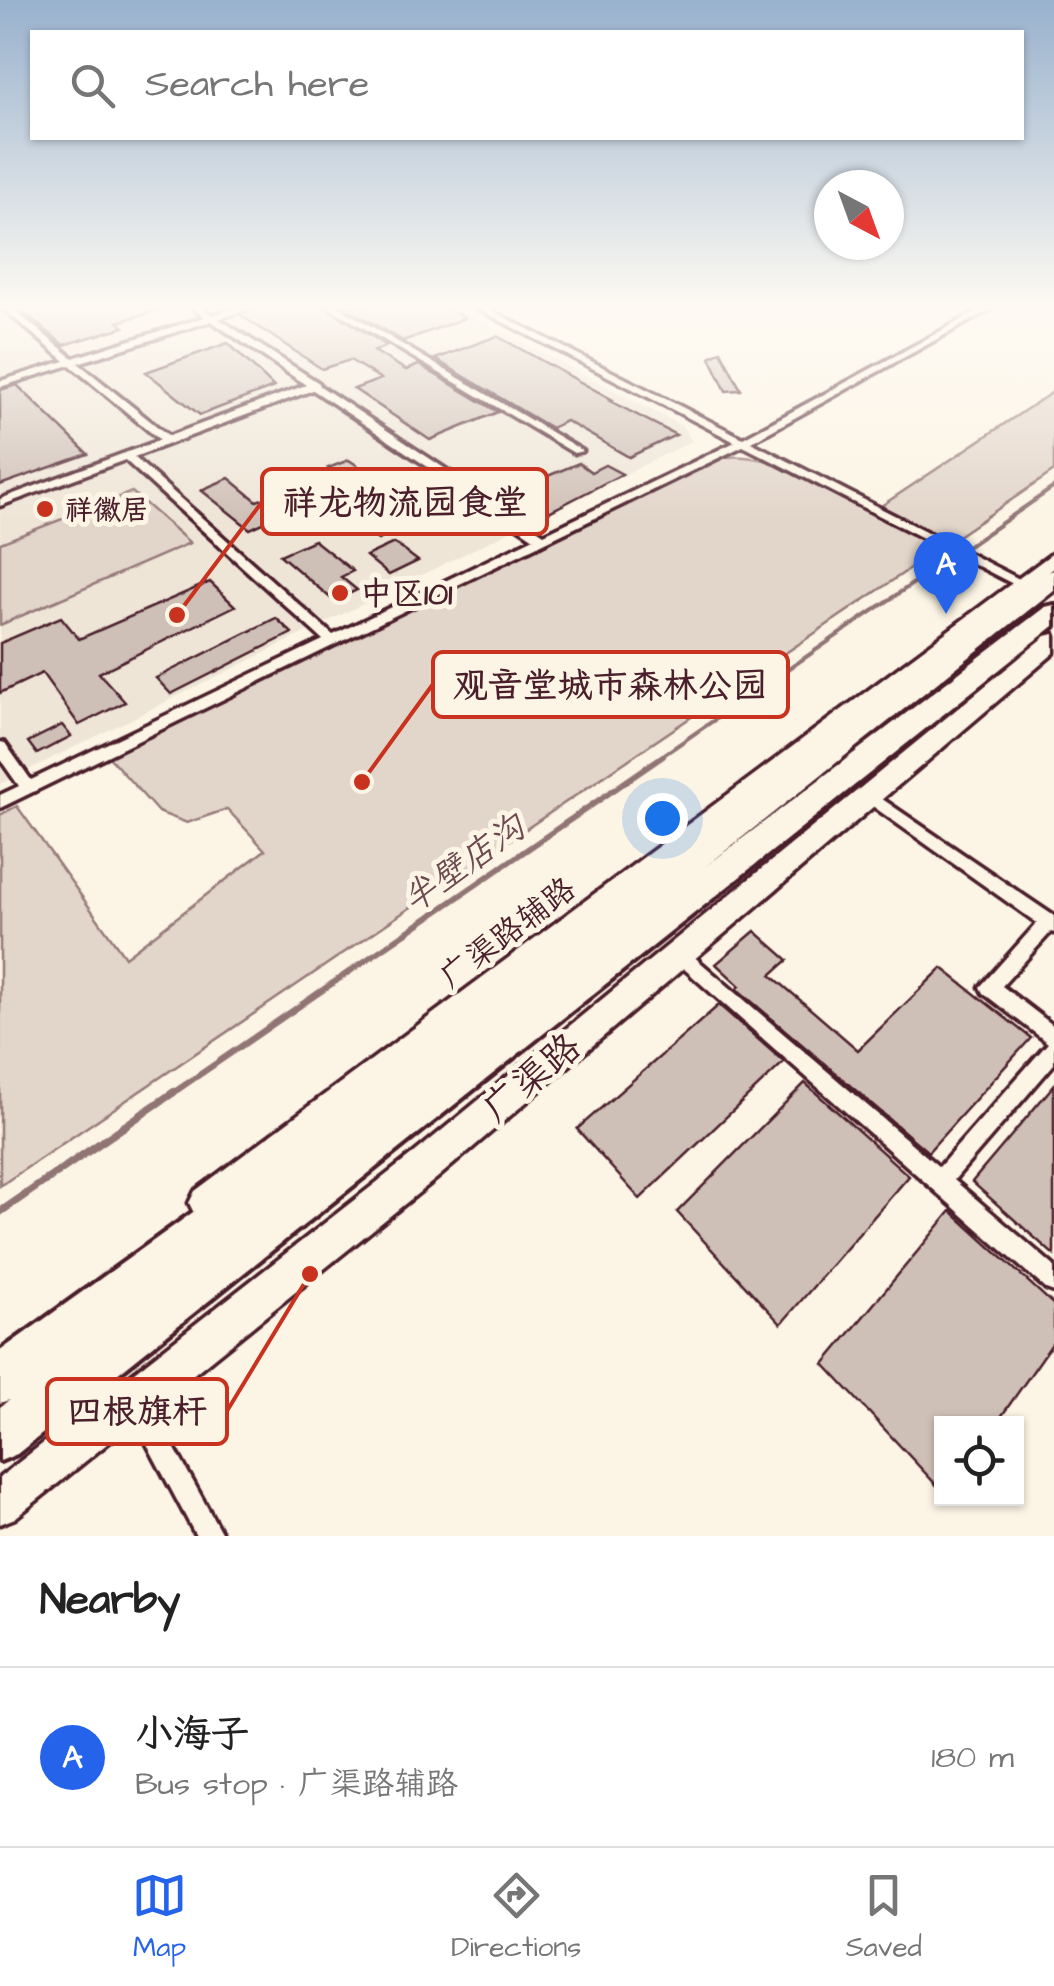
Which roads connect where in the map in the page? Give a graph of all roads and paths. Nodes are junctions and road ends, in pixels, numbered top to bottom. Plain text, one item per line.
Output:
1 (91, 378) edge
2 (305, 378) edge
3 (453, 378) edge
4 (615, 378) edge
5 (861, 378) edge
6 (316, 385) junction
7 (746, 440) junction
8 (168, 441) junction
9 (578, 452) dead end
10 (127, 456) junction
11 (0, 503) edge
12 (542, 538) junction
13 (1054, 558) edge
14 (1038, 580) edge
15 (1054, 613) edge
16 (332, 640) junction
17 (1054, 641) edge
18 (0, 747) edge
19 (28, 788) junction
20 (868, 796) junction
21 (0, 802) edge
22 (1051, 924) edge
23 (679, 954) junction
24 (1054, 1037) edge
25 (1054, 1050) edge
26 (940, 1181) junction
27 (1054, 1281) edge
28 (0, 1358) edge
29 (0, 1380) edge
30 (134, 1397) junction
31 (0, 1438) edge
32 (0, 1503) edge
33 (210, 1536) edge

1 - 8 street
2 - 6 street
3 - 9 street
4 - 7 street
5 - 7 street
6 - 8 street
6 - 12 street
7 - 12 street
7 - 14 street
8 - 10 street
10 - 11 street
10 - 16 street
12 - 16 street
13 - 14 main road, 广渠路辅路
14 - 28 main road, 广渠路辅路
14 - 29 highway
15 - 31 highway, 广渠路
16 - 19 street
17 - 20 main road, 广渠路
18 - 19 street
19 - 21 street
20 - 22 street
20 - 23 main road, 广渠路
22 - 24 street
23 - 26 street
23 - 30 main road, 广渠路
25 - 26 street
26 - 27 street
30 - 32 main road, 广渠路
30 - 33 street

